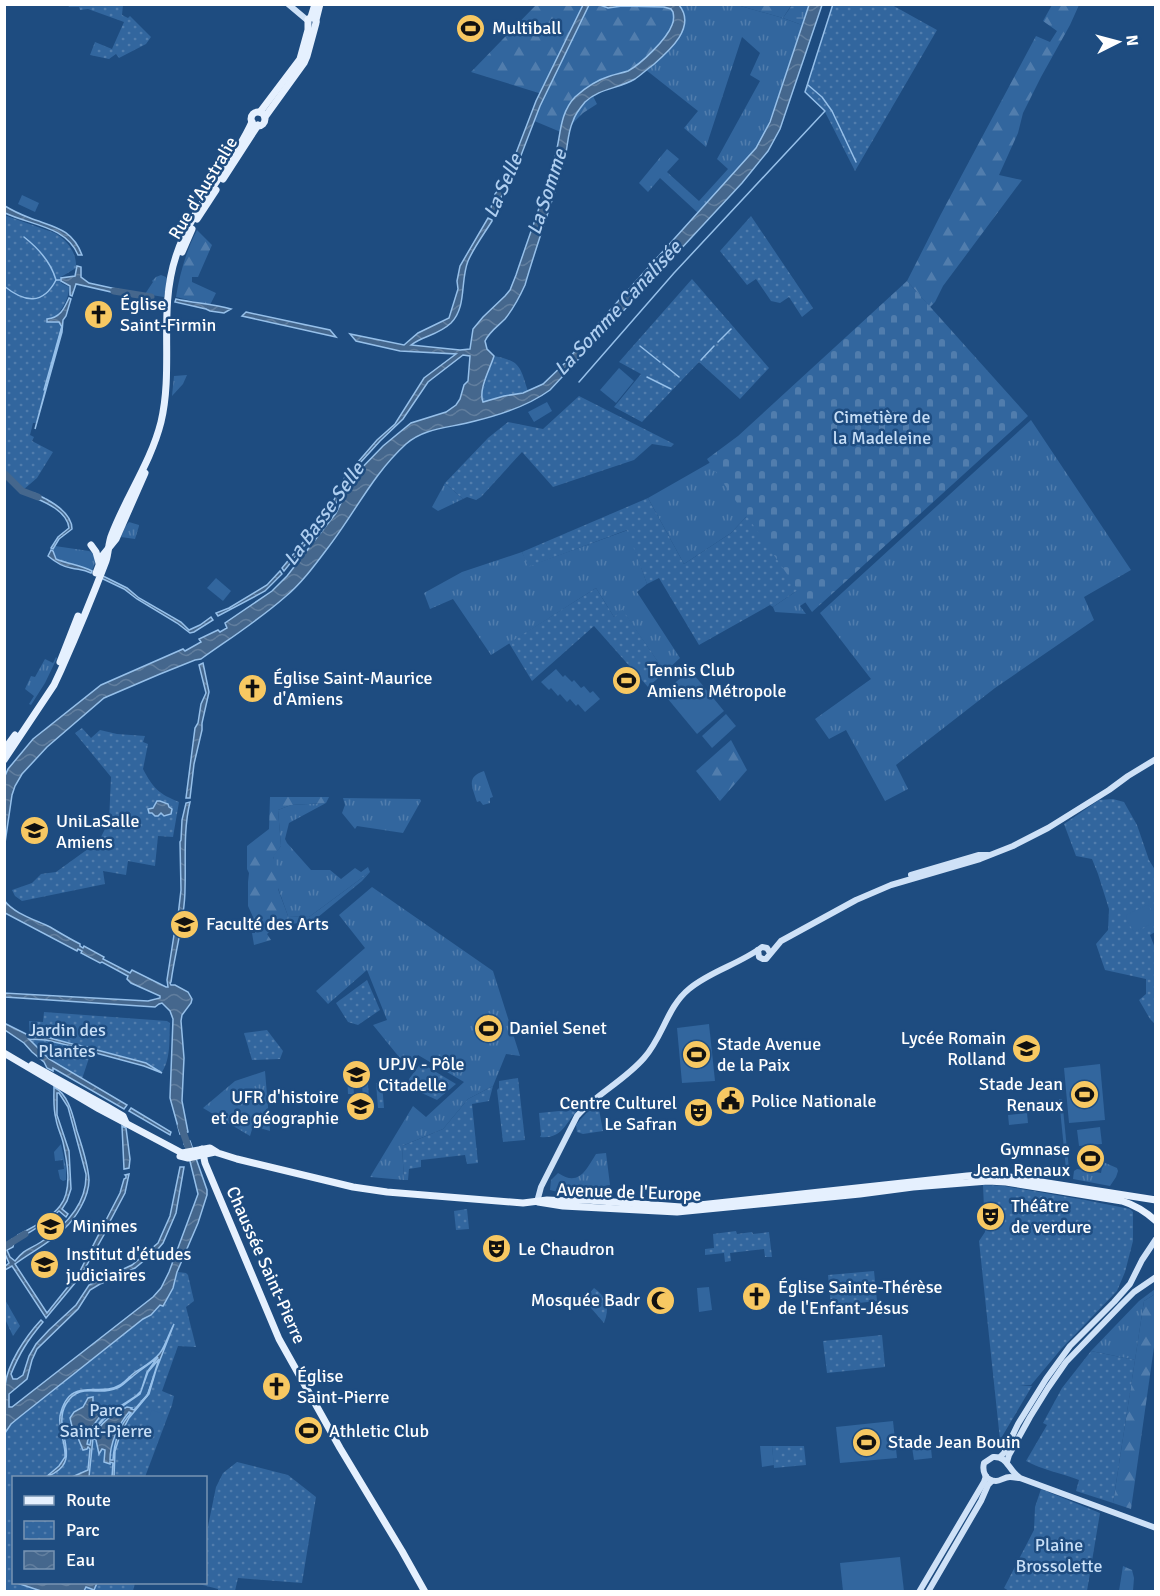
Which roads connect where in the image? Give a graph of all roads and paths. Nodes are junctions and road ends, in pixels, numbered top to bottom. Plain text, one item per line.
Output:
1 (288, 4) edge
2 (315, 4) edge
3 (320, 4) edge
4 (312, 21) junction
5 (262, 114) junction
6 (255, 124) junction
7 (91, 544) dead end
8 (109, 547) junction
9 (99, 563) junction
10 (4, 750) edge
11 (4, 760) edge
12 (1155, 761) edge
13 (769, 950) junction
14 (759, 953) junction
15 (4, 1047) edge
16 (4, 1053) edge
17 (47, 1077) junction
18 (200, 1152) junction
19 (537, 1199) junction
20 (1155, 1200) edge
21 (1155, 1221) edge
22 (1155, 1239) edge
23 (1155, 1276) edge
24 (1000, 1457) junction
25 (1007, 1465) junction
26 (986, 1476) junction
27 (1004, 1478) junction
28 (1020, 1478) junction
29 (992, 1481) junction
30 (1155, 1528) edge
31 (425, 1592) edge
32 (919, 1592) edge
33 (928, 1592) edge

1 - 4 main road
2 - 4 main road
3 - 4 main road
4 - 5 main road
5 - 6 main road
5 - 6 main road
6 - 8 main road, Rue d'Australie
7 - 9 main road
8 - 9 main road
8 - 11 main road
9 - 10 main road
12 - 13 main road
13 - 14 main road
13 - 14 main road
14 - 19 main road
15 - 17 main road
16 - 17 main road
17 - 18 main road
18 - 19 main road
18 - 31 main road, Chaussée Saint-Pierre
19 - 20 main road, Avenue de l'Europe
19 - 21 main road, Avenue de l'Europe
22 - 24 main road
23 - 25 main road
24 - 25 main road
24 - 26 main road
25 - 27 main road
25 - 28 main road
26 - 29 main road
26 - 32 main road
27 - 28 main road
27 - 29 main road
28 - 30 main road
29 - 33 main road

